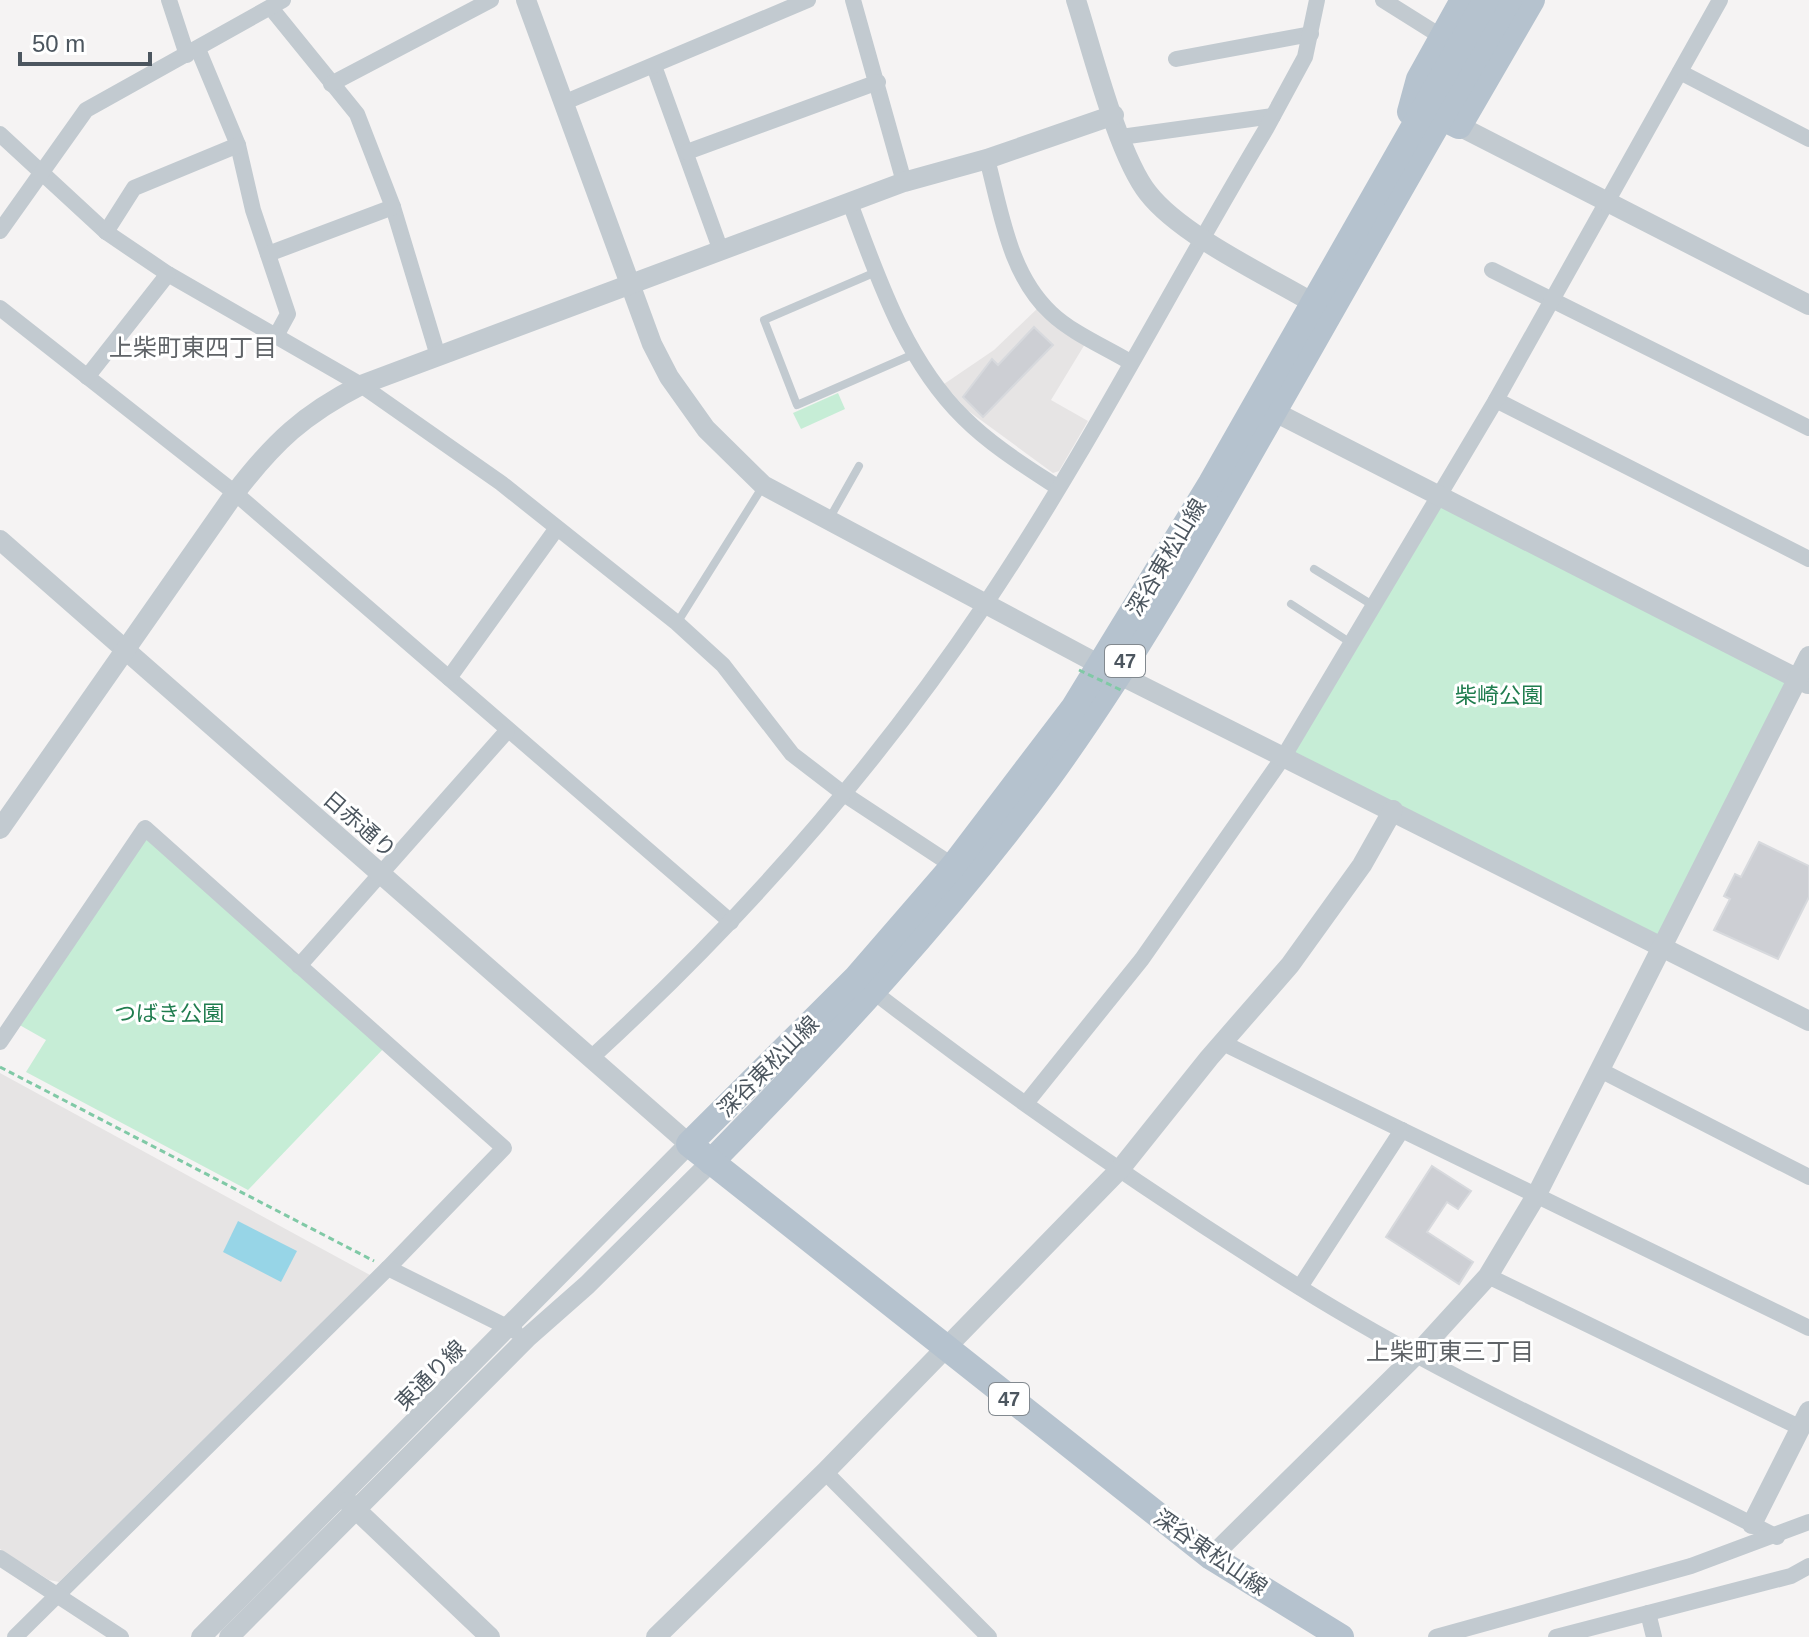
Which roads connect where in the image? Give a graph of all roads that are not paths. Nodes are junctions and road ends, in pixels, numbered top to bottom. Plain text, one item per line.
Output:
1 (169, 0) edge
2 (491, 0) edge
3 (526, 0) edge
4 (808, 0) edge
5 (853, 0) edge
6 (1076, 0) edge
7 (1317, 0) edge
8 (1383, 0) edge
9 (1463, 0) edge
10 (1486, 0) edge
11 (1509, 0) edge
12 (1532, 0) edge
13 (1720, 0) edge
14 (277, 4) edge
15 (1311, 34) junction
16 (1442, 37) junction
17 (193, 52) junction
18 (1176, 59) dead end
19 (654, 66) junction
20 (1680, 72) junction
21 (878, 82) junction
22 (331, 84) junction
23 (563, 103) junction
24 (1447, 107) junction
25 (1114, 115) junction
26 (1273, 116) junction
27 (0, 134) edge
28 (1121, 137) junction
29 (1809, 139) edge
30 (238, 145) junction
31 (1400, 147) junction
32 (687, 152) junction
33 (987, 159) junction
34 (41, 174) junction
35 (904, 182) junction
36 (1604, 202) junction
37 (850, 203) junction
38 (393, 207) junction
39 (0, 231) edge
40 (106, 232) junction
41 (1202, 237) junction
42 (721, 251) junction
43 (268, 254) junction
44 (1492, 270) dead end
45 (876, 272) junction
46 (168, 274) junction
47 (630, 286) junction
48 (1552, 299) junction
49 (1809, 305) edge
50 (0, 308) edge
51 (1322, 308) junction
52 (276, 336) junction
53 (914, 354) junction
54 (438, 356) junction
55 (1130, 362) junction
56 (87, 377) junction
57 (361, 385) junction
58 (1496, 400) junction
59 (1265, 407) junction
60 (1809, 428) edge
61 (859, 466) dead end
62 (763, 485) junction
63 (1057, 487) junction
64 (235, 493) junction
65 (1439, 498) junction
66 (828, 522) junction
67 (557, 528) junction
68 (0, 540) edge
69 (1809, 559) edge
70 (1314, 569) dead end
71 (986, 603) junction
72 (1291, 604) dead end
73 (1374, 606) junction
74 (677, 623) junction
75 (1352, 643) junction
76 (125, 650) junction
77 (1809, 656) edge
78 (1105, 675) junction
79 (449, 678) junction
80 (1803, 682) edge
81 (507, 731) junction
82 (1284, 756) junction
83 (844, 794) junction
84 (1393, 810) junction
85 (0, 829) edge
86 (961, 872) junction
87 (379, 873) junction
88 (731, 922) junction
89 (1663, 945) junction
90 (299, 966) junction
91 (864, 984) junction
92 (1809, 1021) edge
93 (0, 1042) edge
94 (1223, 1043) junction
95 (591, 1058) junction
96 (1600, 1070) junction
97 (1027, 1102) junction
98 (1402, 1130) junction
99 (689, 1144) junction
100 (711, 1162) junction
101 (1121, 1168) junction
102 (1809, 1177) edge
103 (1537, 1194) junction
104 (388, 1268) junction
105 (1488, 1276) junction
106 (1300, 1287) junction
107 (1809, 1328) edge
108 (519, 1333) junction
109 (944, 1348) junction
110 (1417, 1354) junction
111 (1805, 1419) edge
112 (825, 1472) junction
113 (349, 1503) junction
114 (1809, 1522) edge
115 (1752, 1524) junction
116 (1777, 1537) junction
117 (1211, 1557) junction
118 (0, 1558) edge
119 (1809, 1566) edge
120 (56, 1594) junction
121 (1648, 1613) junction
122 (15, 1637) edge
123 (121, 1637) edge
124 (201, 1637) edge
125 (229, 1637) edge
126 (490, 1637) edge
127 (656, 1637) edge
128 (989, 1637) edge
129 (1341, 1637) edge
130 (1436, 1637) edge
131 (1556, 1637) edge
132 (1654, 1637) edge

1 - 17 street
2 - 22 street
3 - 23 street
4 - 19 street
5 - 21 street
6 - 25 street
7 - 15 street
8 - 16 street
9 - 16 main road
10 - 24 main road, 深谷東松山線 / 47
11 - 24 main road, 深谷東松山線 / 47
12 - 24 main road
13 - 20 street
14 - 17 street
14 - 22 street
15 - 18 street
15 - 26 street
16 - 31 main road
17 - 30 street
17 - 34 street
19 - 23 street
19 - 32 street
20 - 29 street
20 - 36 street
21 - 32 street
21 - 35 street
22 - 38 street
23 - 47 street
24 - 31 main road, 深谷東松山線 / 47
24 - 36 street
24 - 51 main road, 深谷東松山線 / 47
25 - 28 street
25 - 33 street
26 - 28 street
26 - 41 street
27 - 34 street
28 - 41 street
30 - 40 street
30 - 43 street
31 - 51 main road, 深谷東松山線 / 47
32 - 42 street
33 - 35 street
33 - 55 street
34 - 39 street
34 - 40 street
35 - 37 street
36 - 48 street
36 - 49 street
37 - 42 street
37 - 45 street
38 - 43 street
38 - 54 street
40 - 46 street
41 - 51 street
41 - 55 street
42 - 47 street
43 - 52 street
44 - 48 street
45 - 53 street
45 - 53 lane
46 - 52 street
46 - 56 street
47 - 54 street
47 - 62 street
48 - 58 street
48 - 60 street
50 - 56 street
51 - 59 main road, 深谷東松山線 / 47
52 - 57 street
53 - 63 street
54 - 57 street
55 - 63 street
56 - 64 street
57 - 64 street
57 - 67 street
58 - 65 street
58 - 69 street
59 - 65 street
59 - 78 main road, 深谷東松山線 / 47
61 - 66 lane
62 - 66 street
62 - 74 lane
63 - 71 street
64 - 76 street
64 - 79 street
65 - 73 street
65 - 80 street
66 - 71 street
67 - 74 street
67 - 79 street
68 - 76 street, 日赤通り
70 - 73 lane
71 - 78 street
71 - 83 street
72 - 75 lane
73 - 75 street
74 - 83 street
75 - 82 street
76 - 85 street
76 - 87 street, 日赤通り
77 - 80 street
78 - 82 street
78 - 86 main road, 深谷東松山線 / 47
79 - 81 street
80 - 89 street
81 - 87 street
81 - 88 street
82 - 84 street
82 - 97 street
83 - 86 street
83 - 88 street
84 - 89 street
84 - 94 street
86 - 91 main road, 深谷東松山線 / 47
87 - 90 street
87 - 95 street, 日赤通り
88 - 95 street
89 - 92 street
89 - 96 street
90 - 93 street
90 - 104 street
91 - 97 street
91 - 99 main road, 深谷東松山線 / 47
91 - 100 main road, 深谷東松山線 / 47
94 - 98 street
94 - 101 street
95 - 99 street, 日赤通り
96 - 102 street
96 - 103 street
97 - 101 street
98 - 103 street
98 - 106 street
99 - 100 main road, 深谷東松山線 / 47
99 - 108 street, 東通り線
100 - 108 street, 東通り線
100 - 109 main road, 深谷東松山線 / 47
101 - 106 street
101 - 109 street
103 - 105 street
103 - 107 street
104 - 108 street
104 - 120 street
105 - 110 street
105 - 111 street
106 - 110 street
108 - 113 street, 東通り線
109 - 112 street
109 - 117 main road, 深谷東松山線 / 47
110 - 115 street
110 - 117 street
111 - 115 street
112 - 127 street
112 - 128 street
113 - 124 street, 東通り線
113 - 125 street, 東通り線
113 - 126 street
114 - 116 street
115 - 116 street
116 - 130 street
117 - 129 main road, 深谷東松山線 / 47
118 - 120 street
119 - 121 street
120 - 122 street
120 - 123 street
121 - 131 street
121 - 132 street

